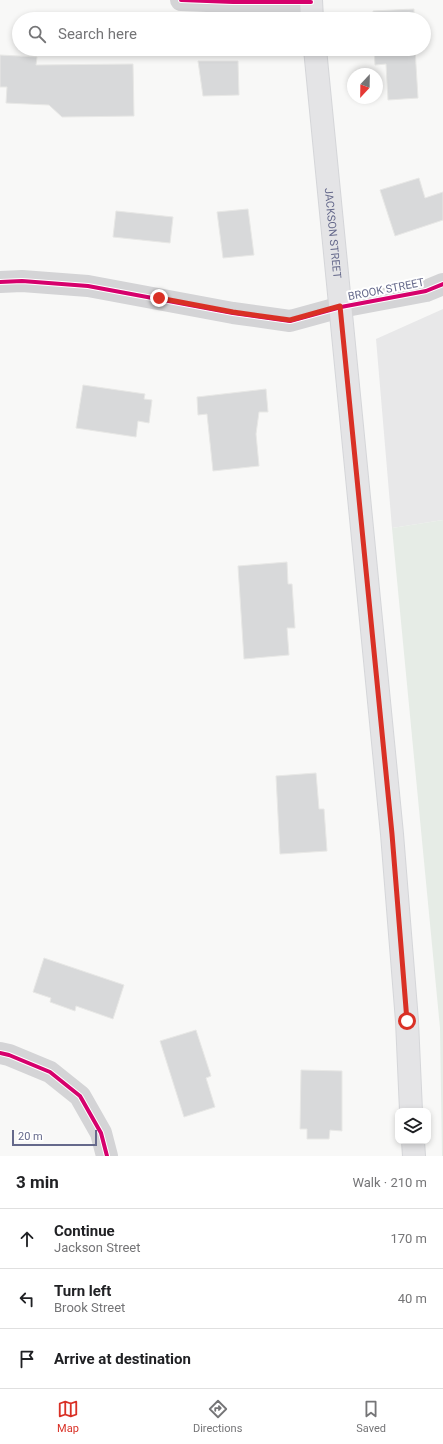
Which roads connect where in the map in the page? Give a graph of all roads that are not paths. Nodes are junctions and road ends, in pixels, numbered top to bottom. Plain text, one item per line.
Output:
1 (180, 0) edge
2 (311, 7) edge
3 (316, 56) edge
4 (0, 282) edge
5 (443, 284) edge
6 (340, 306) junction
7 (0, 1053) edge
8 (411, 1108) edge
9 (413, 1144) edge
10 (107, 1156) edge
11 (414, 1156) edge

1 - 2 street
3 - 6 main road, JACKSON STREET
4 - 6 street, BROOK STREET
5 - 6 street, BROOK STREET
6 - 8 main road, JACKSON STREET
7 - 10 street
9 - 11 main road

